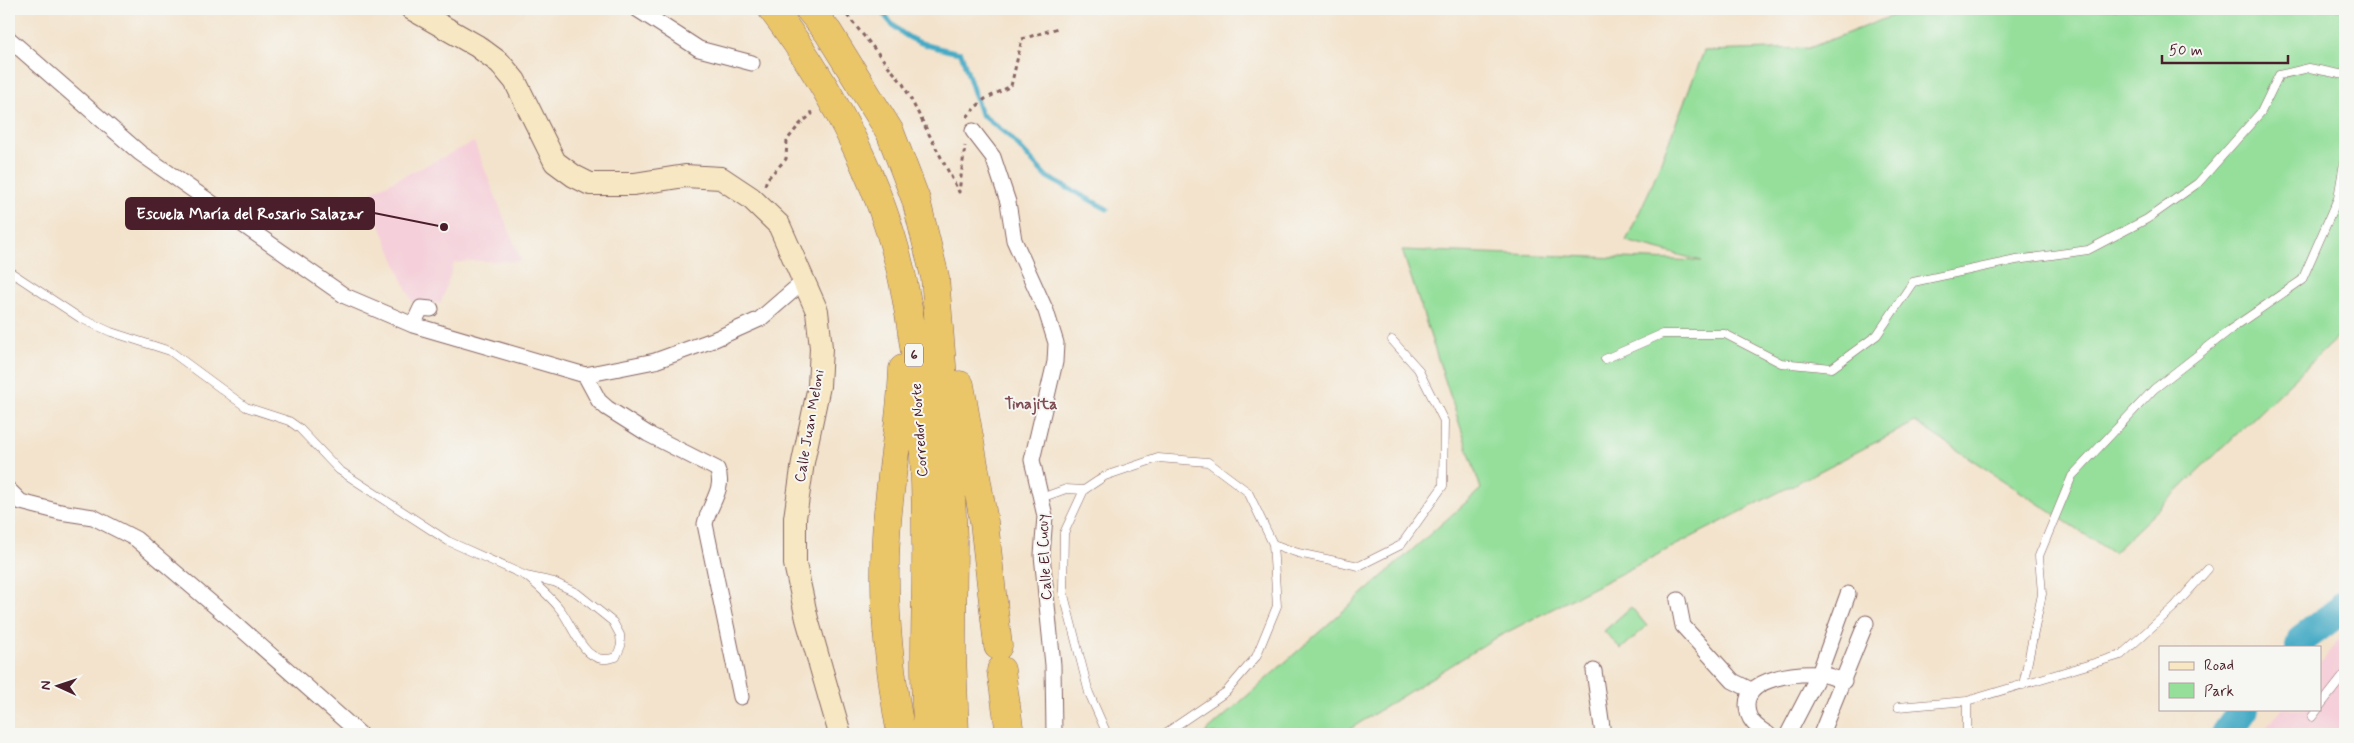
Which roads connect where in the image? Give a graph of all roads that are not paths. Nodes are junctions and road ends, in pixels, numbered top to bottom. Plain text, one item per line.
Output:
1 (412, 9) edge
2 (637, 9) edge
3 (772, 9) edge
4 (809, 9) edge
5 (9, 39) edge
6 (752, 63) dead end
7 (2345, 76) edge
8 (973, 131) road end
9 (2345, 156) edge
10 (9, 271) edge
11 (935, 277) junction
12 (804, 281) junction
13 (906, 296) junction
14 (431, 309) dead end
15 (413, 325) junction
16 (1392, 340) dead end
17 (1605, 359) dead end
18 (585, 375) junction
19 (9, 490) edge
20 (1084, 490) junction
21 (1040, 498) junction
22 (1273, 544) junction
23 (2208, 569) dead end
24 (526, 576) junction
25 (1848, 594) dead end
26 (1678, 600) dead end
27 (1866, 623) dead end
28 (1594, 671) dead end
29 (1819, 674) junction
30 (2345, 674) edge
31 (1844, 681) junction
32 (2024, 685) junction
33 (1752, 690) junction
34 (741, 697) dead end
35 (1967, 701) junction
36 (2322, 703) edge
37 (1898, 707) dead end
38 (2317, 710) edge
39 (2312, 717) dead end
40 (360, 734) edge
41 (840, 734) edge
42 (901, 734) edge
43 (928, 734) edge
44 (955, 734) edge
45 (1010, 734) edge
46 (1054, 734) edge
47 (1107, 734) edge
48 (1164, 734) edge
49 (1603, 734) edge
50 (1768, 734) edge
51 (1788, 734) edge
52 (1820, 734) edge
53 (1967, 734) edge

1 - 12 main road, Calle Juan Meloni
2 - 6 street
3 - 13 highway, Corredor Norte / 6
4 - 11 highway, Corredor Norte / 6
5 - 15 street
7 - 17 lane
8 - 21 street, Calle El Cucuy
9 - 32 lane
10 - 24 lane
11 - 44 highway, Corredor Norte / 6
11 - 45 highway
12 - 18 street
12 - 41 main road, Calle Juan Meloni
13 - 42 highway
13 - 43 highway, Corredor Norte / 6
14 - 15 street
15 - 18 street
16 - 22 lane
18 - 34 street
19 - 40 street
20 - 21 lane
20 - 22 lane
20 - 47 lane
21 - 46 street, Calle El Cucuy
22 - 48 lane
23 - 32 lane
24 - 24 lane
25 - 29 street
26 - 33 street
27 - 31 street
28 - 49 street
29 - 31 street
29 - 33 street
29 - 51 street
30 - 36 lane
31 - 52 street
32 - 35 lane
33 - 50 street
35 - 37 lane
35 - 53 lane
38 - 39 lane

